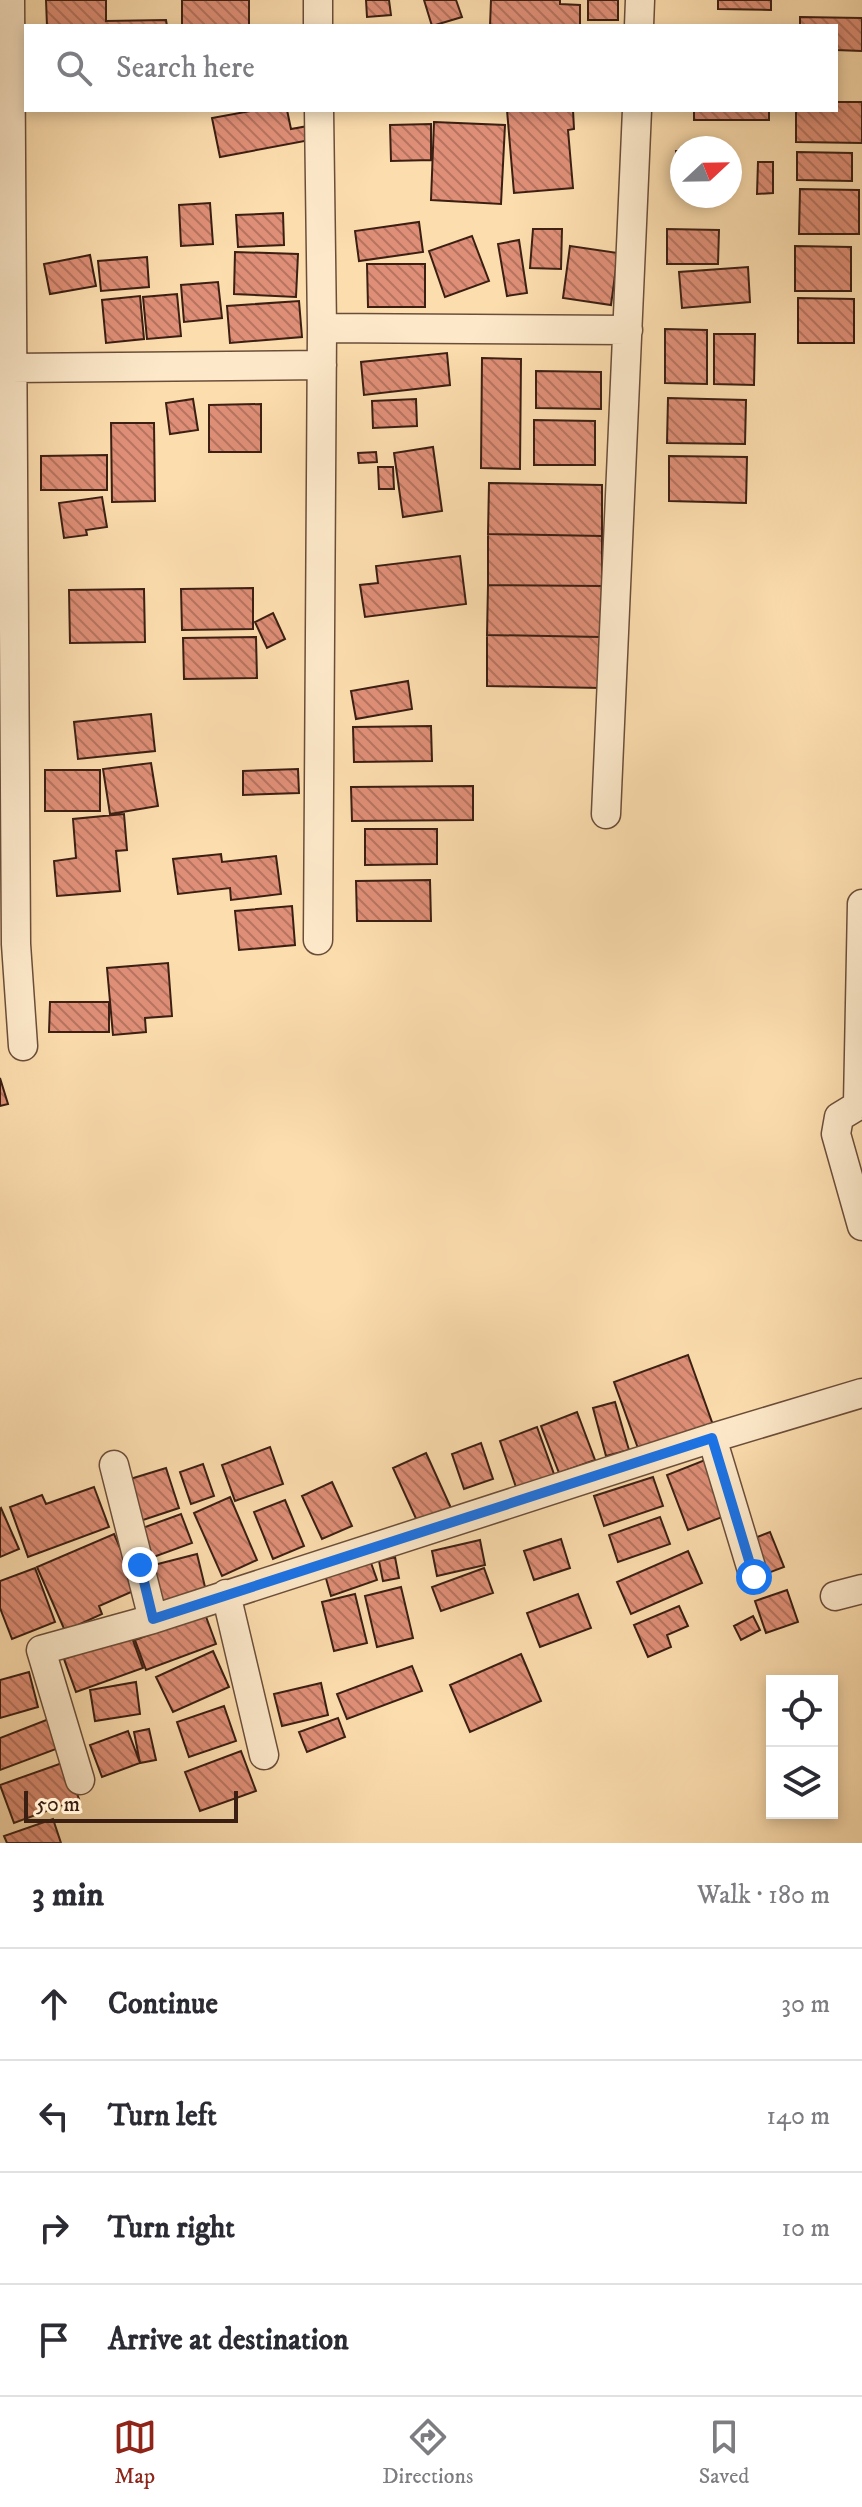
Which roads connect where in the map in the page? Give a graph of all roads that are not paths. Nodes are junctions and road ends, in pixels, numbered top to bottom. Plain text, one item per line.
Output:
1 (10, 0) edge
2 (318, 0) edge
3 (640, 0) edge
4 (318, 24) edge
5 (639, 24) edge
6 (319, 112) edge
7 (637, 112) edge
8 (322, 328) junction
9 (628, 330) junction
10 (322, 365) junction
11 (11, 368) junction
12 (606, 814) dead end
13 (862, 904) edge
14 (318, 940) dead end
15 (23, 1046) dead end
16 (860, 1103) edge
17 (862, 1226) edge
18 (862, 1393) edge
19 (712, 1438) junction
20 (114, 1465) dead end
21 (754, 1577) dead end
22 (226, 1594) junction
23 (153, 1619) junction
24 (264, 1755) dead end
25 (80, 1780) dead end

1 - 11 street
2 - 4 street
3 - 5 street
6 - 8 street
7 - 9 street
8 - 9 street
8 - 10 street
9 - 12 street
10 - 11 street
10 - 14 street
11 - 15 street
13 - 16 street
16 - 17 street
18 - 19 street
19 - 21 street
19 - 22 street
20 - 23 street
22 - 23 street
22 - 24 street
23 - 25 street

